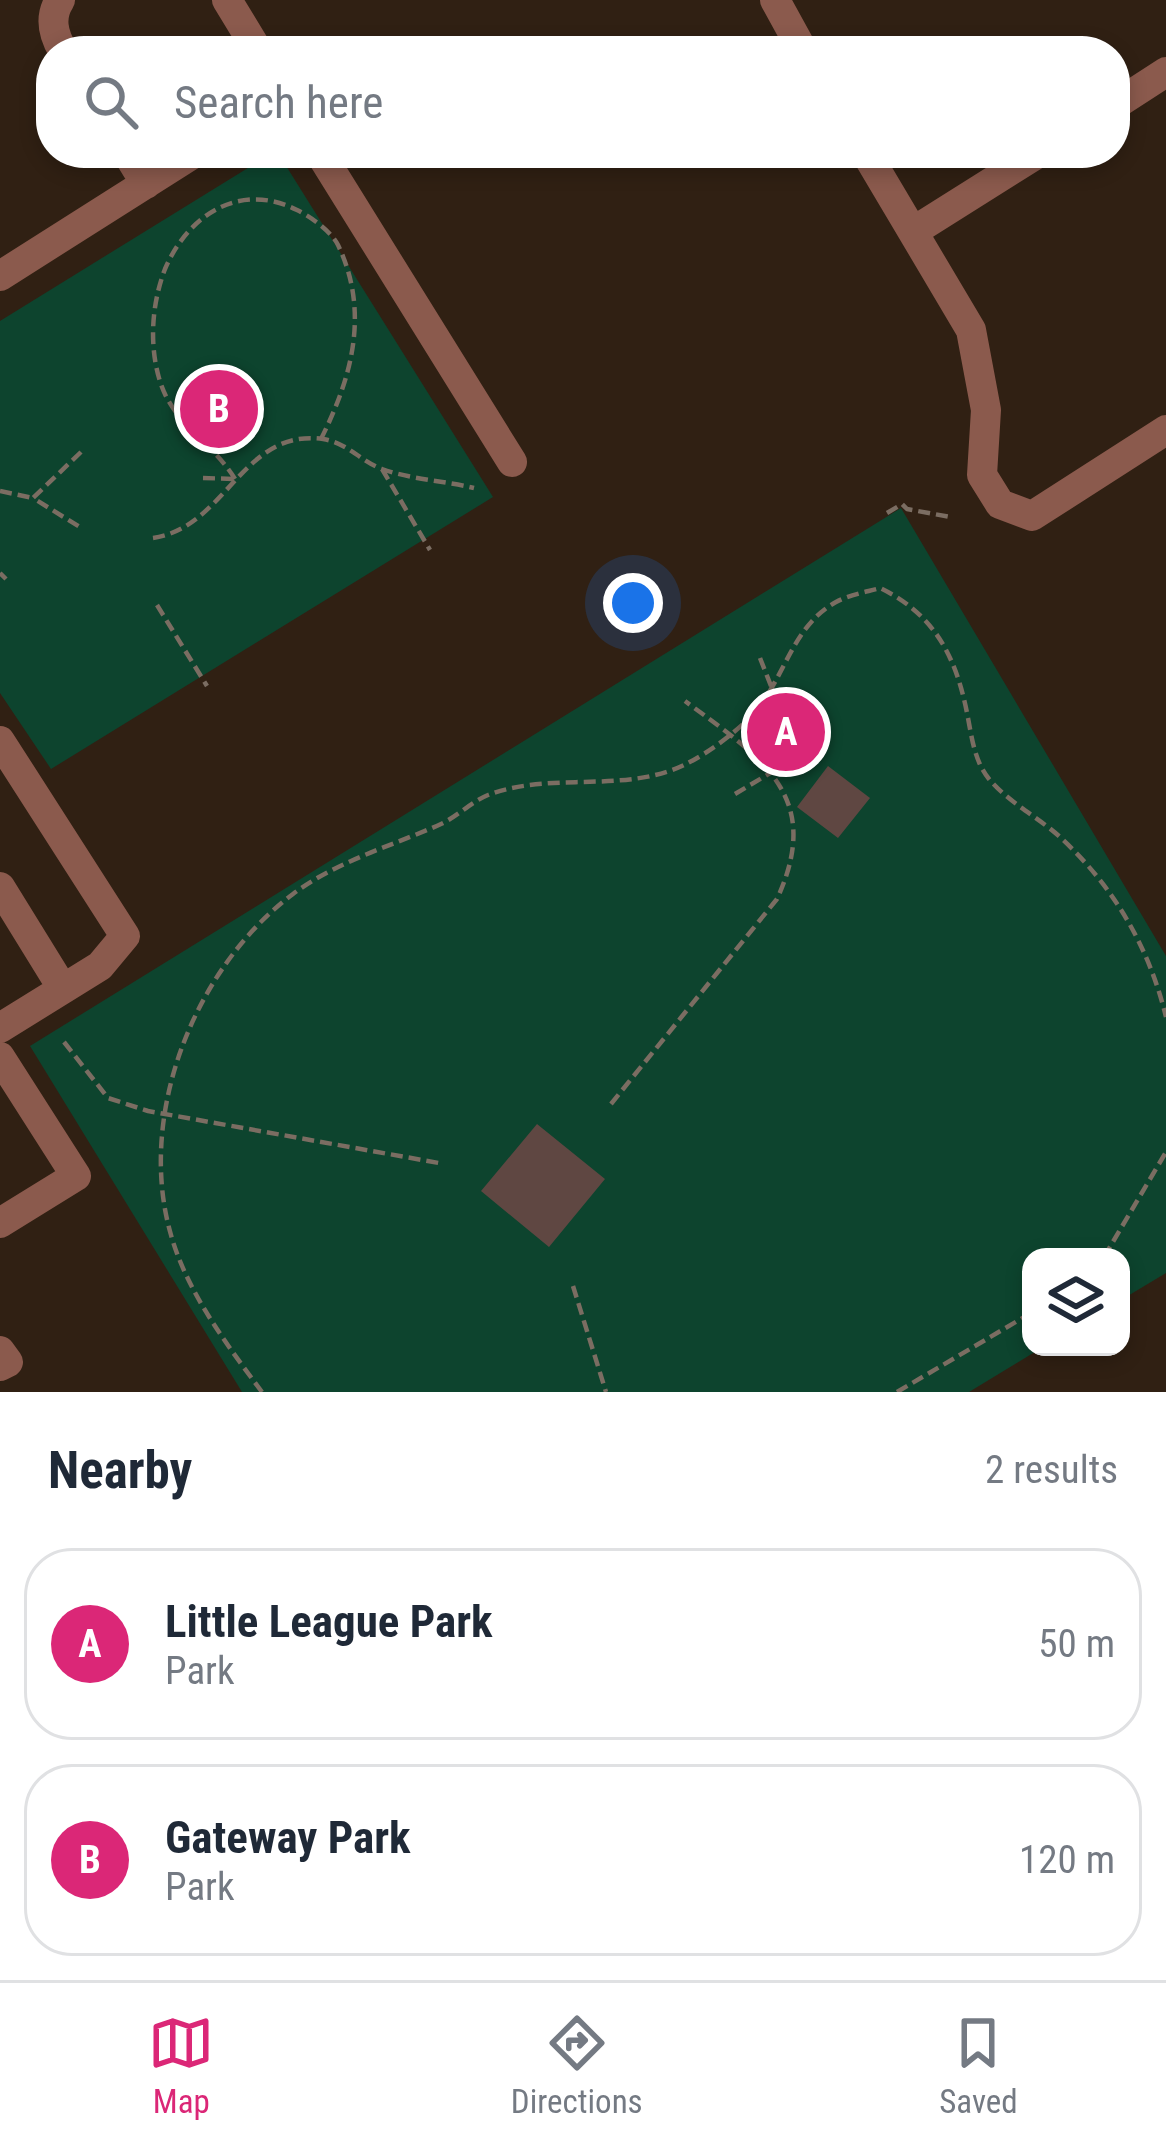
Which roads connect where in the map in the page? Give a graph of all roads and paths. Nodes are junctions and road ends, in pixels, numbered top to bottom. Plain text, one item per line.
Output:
1 (60, 0) edge
2 (226, 0) edge
3 (787, 5) edge
4 (54, 36) edge
5 (248, 36) edge
6 (798, 36) edge
7 (1166, 73) edge
8 (1130, 96) edge
9 (136, 168) edge
10 (171, 168) edge
11 (329, 168) edge
12 (875, 168) edge
13 (1014, 168) edge
14 (146, 184) junction
15 (914, 231) junction
16 (0, 276) edge
17 (1166, 430) edge
18 (321, 439) junction
19 (81, 452) dead end
20 (512, 463) dead end
21 (382, 469) junction
22 (203, 478) dead end
23 (236, 478) junction
24 (474, 488) dead end
25 (0, 491) edge
26 (33, 498) junction
27 (887, 513) dead end
28 (950, 518) dead end
29 (83, 530) dead end
30 (153, 538) dead end
31 (430, 550) dead end
32 (158, 605) dead end
33 (760, 658) dead end
34 (207, 686) dead end
35 (771, 687) junction
36 (685, 701) dead end
37 (729, 734) junction
38 (0, 741) edge
39 (774, 772) junction
40 (735, 794) dead end
41 (0, 887) edge
42 (63, 988) junction
43 (1166, 1017) edge
44 (0, 1028) edge
45 (64, 1042) dead end
46 (0, 1057) edge
47 (610, 1104) dead end
48 (167, 1113) junction
49 (1166, 1152) edge
50 (439, 1163) dead end
51 (0, 1223) edge
52 (1109, 1248) edge
53 (574, 1286) dead end
54 (1022, 1318) edge
55 (0, 1351) edge
56 (0, 1366) edge
57 (262, 1392) edge
58 (606, 1392) edge
59 (897, 1392) edge

1 - 4 street
2 - 5 street
3 - 6 street
7 - 8 street
9 - 14 street
10 - 14 street
11 - 20 street
12 - 15 street
13 - 15 street
14 - 16 street
15 - 17 street
18 - 21 path
18 - 23 path
18 - 23 path
19 - 26 path
21 - 24 path
21 - 31 path
22 - 23 path
23 - 30 path
25 - 26 path
26 - 29 path
27 - 28 path
32 - 34 path
33 - 35 path
35 - 37 path
35 - 43 path
36 - 37 path
37 - 39 path
37 - 48 path
38 - 42 street
39 - 40 path
39 - 47 path
41 - 42 street
42 - 44 street
45 - 48 path
46 - 51 street
48 - 50 path
48 - 57 path
49 - 52 path
53 - 58 path
54 - 59 path
55 - 56 street

